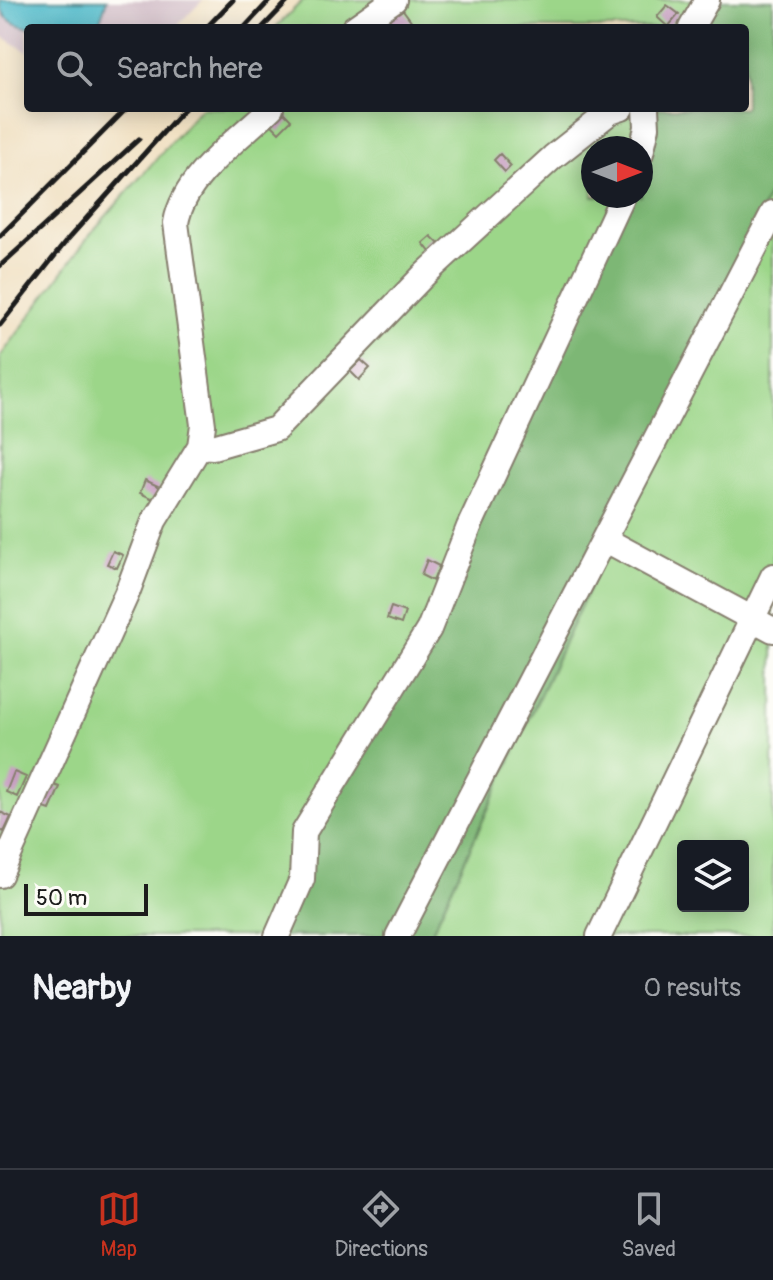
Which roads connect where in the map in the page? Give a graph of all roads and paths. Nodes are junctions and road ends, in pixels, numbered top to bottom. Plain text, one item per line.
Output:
1 (394, 0) edge
2 (707, 0) edge
3 (360, 24) edge
4 (693, 24) edge
5 (267, 112) edge
6 (610, 112) edge
7 (646, 112) edge
8 (645, 136) edge
9 (617, 208) edge
10 (773, 213) edge
11 (200, 446) junction
12 (604, 539) junction
13 (773, 576) edge
14 (763, 624) edge
15 (0, 875) edge
16 (277, 936) edge
17 (398, 936) edge
18 (599, 936) edge

1 - 3 lane
2 - 4 lane
5 - 11 lane
6 - 11 lane
7 - 8 lane
9 - 16 lane
10 - 12 lane
11 - 15 lane
12 - 14 lane
12 - 17 lane
13 - 14 lane
14 - 18 lane

